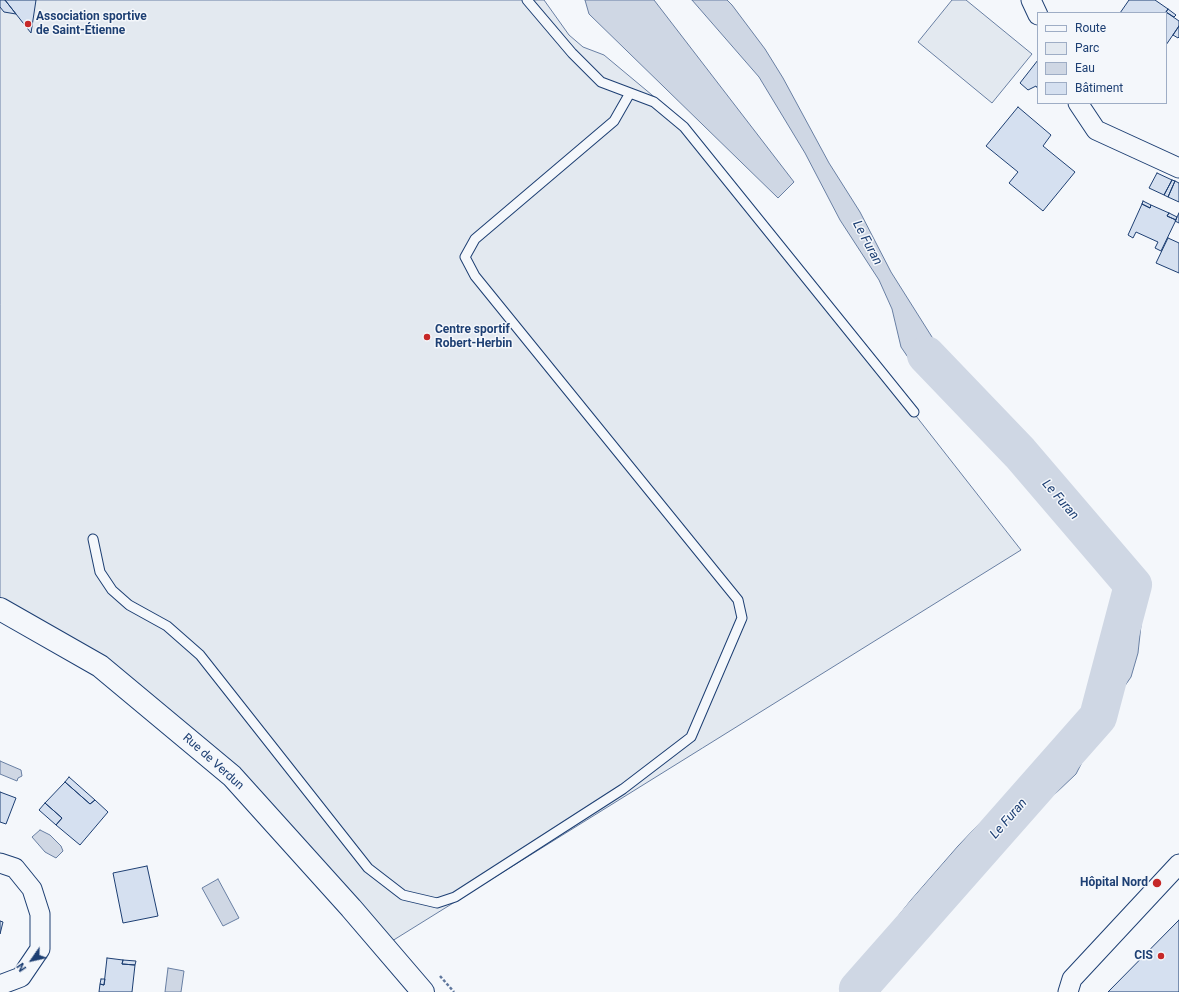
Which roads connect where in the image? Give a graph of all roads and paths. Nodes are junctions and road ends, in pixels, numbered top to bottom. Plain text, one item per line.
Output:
1 (528, 0) edge
2 (1031, 0) edge
3 (1037, 13) edge
4 (630, 93) junction
5 (1079, 104) edge
6 (1179, 168) edge
7 (914, 412) dead end
8 (93, 539) dead end
9 (0, 609) edge
10 (0, 863) edge
11 (1179, 864) edge
12 (0, 985) edge
13 (423, 992) edge
14 (1068, 992) edge

1 - 4 lane
2 - 3 street
4 - 7 lane
4 - 8 lane
5 - 6 street
9 - 13 main road, Rue de Verdun
10 - 12 street
11 - 14 street

